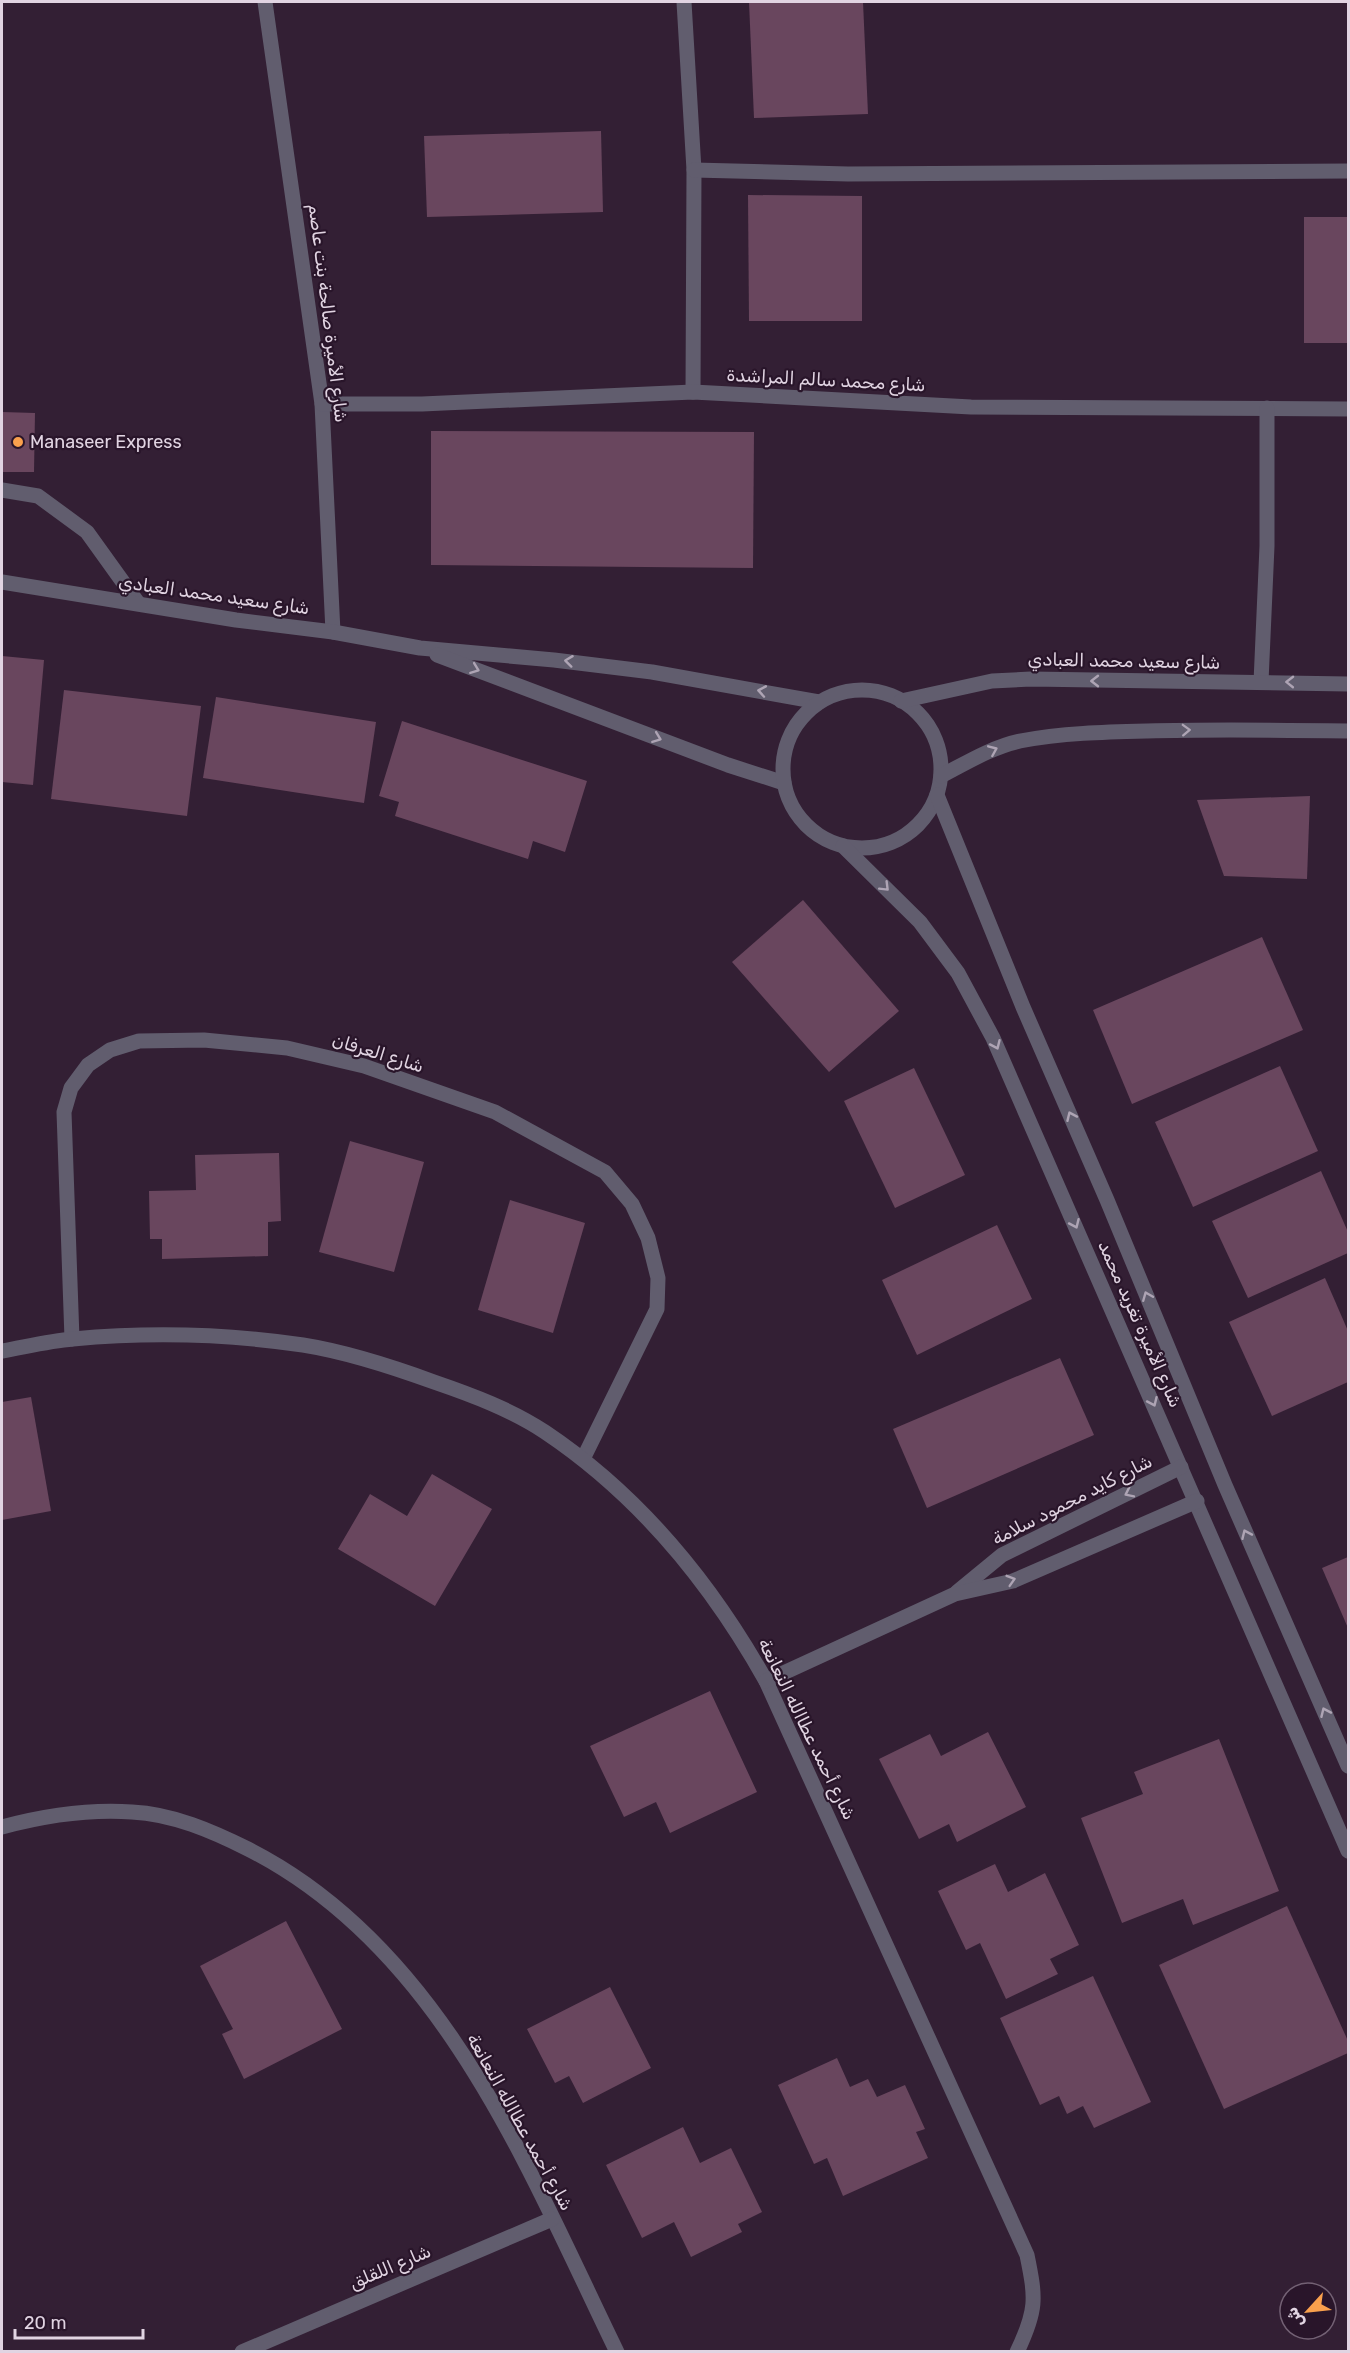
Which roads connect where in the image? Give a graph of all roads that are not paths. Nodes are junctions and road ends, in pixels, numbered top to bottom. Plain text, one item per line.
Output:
1 (265, 2) edge
2 (684, 2) edge
3 (694, 170) junction
4 (1348, 171) edge
5 (693, 392) junction
6 (322, 404) junction
7 (1267, 408) junction
8 (1348, 409) edge
9 (2, 490) edge
10 (2, 582) edge
11 (138, 603) junction
12 (333, 632) junction
13 (420, 648) junction
14 (1261, 682) junction
15 (1348, 684) edge
16 (902, 701) junction
17 (819, 702) junction
18 (1348, 730) edge
19 (941, 776) junction
20 (784, 783) junction
21 (937, 795) junction
22 (843, 846) junction
23 (72, 1339) junction
24 (2, 1351) edge
25 (582, 1459) junction
26 (1181, 1467) junction
27 (1197, 1501) junction
28 (955, 1594) junction
29 (766, 1681) junction
30 (1348, 1766) edge
31 (2, 1827) edge
32 (1348, 1851) edge
33 (552, 2219) junction
34 (242, 2352) edge
35 (617, 2352) edge
36 (1017, 2352) edge

1 - 6 street, شارع الأميرة صالحة بنت عاصم
2 - 3 street
3 - 4 street
3 - 5 street
5 - 6 street, شارع محمد سالم المراشدة
5 - 7 street, شارع محمد سالم المراشدة
6 - 12 street, شارع الأميرة صالحة بنت عاصم
7 - 8 street, شارع محمد سالم المراشدة
7 - 14 street
9 - 11 street
10 - 11 street, شارع سعيد محمد العبادي
11 - 12 street, شارع سعيد محمد العبادي
12 - 13 street, شارع سعيد محمد العبادي
17 -> 13 street, شارع سعيد محمد العبادي
13 -> 20 street, شارع سعيد محمد العبادي
15 -> 14 street, شارع سعيد محمد العبادي
14 -> 16 street, شارع سعيد محمد العبادي
16 - 17 street
16 - 19 street
17 - 20 street
19 -> 18 street
19 - 21 street
20 - 22 street
21 - 22 street
30 -> 21 street, شارع الأميرة تغريد محمد
22 -> 26 street, شارع الأميرة تغريد محمد
23 - 24 street, شارع أحمد عطاالله النعانعة
23 - 25 street, شارع أحمد عطاالله النعانعة
23 - 25 street, شارع العرفان
25 - 29 street, شارع أحمد عطاالله النعانعة
26 - 27 street, شارع الأميرة تغريد محمد
26 -> 28 street, شارع كايد محمود سلامة
28 -> 27 street, شارع كايد محمود سلامة
27 - 32 street, شارع الأميرة تغريد محمد
28 - 29 street, شارع كايد محمود سلامة
29 - 36 street, شارع أحمد عطاالله النعانعة
31 - 33 street, شارع أحمد عطاالله النعانعة
33 - 34 street, شارع اللقلق
33 - 35 street, شارع أحمد عطاالله النعانعة

